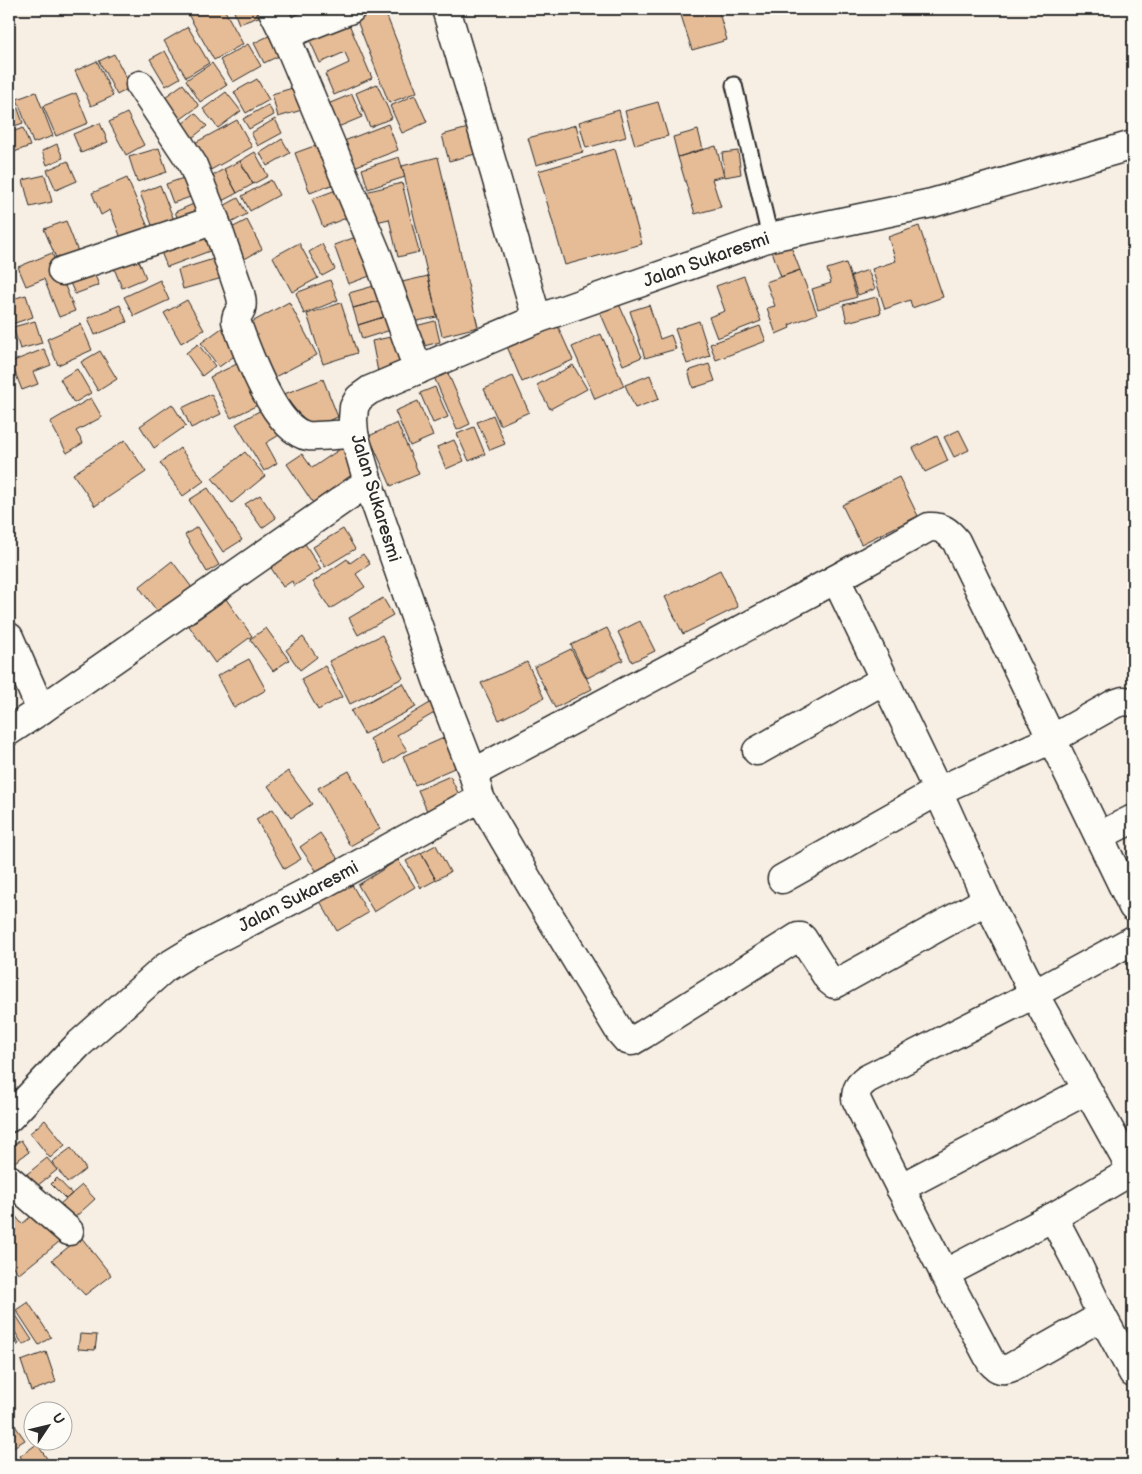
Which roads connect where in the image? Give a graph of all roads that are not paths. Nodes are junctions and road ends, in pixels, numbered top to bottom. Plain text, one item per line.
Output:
1 (272, 9) edge
2 (351, 9) edge
3 (446, 9) edge
4 (285, 34) junction
5 (140, 85) dead end
6 (734, 85) dead end
7 (1133, 145) edge
8 (215, 220) junction
9 (770, 237) junction
10 (62, 271) dead end
11 (536, 319) junction
12 (418, 370) junction
13 (354, 434) junction
14 (368, 482) junction
15 (836, 578) junction
16 (9, 637) edge
17 (884, 680) junction
18 (1133, 702) edge
19 (41, 710) junction
20 (9, 731) edge
21 (1052, 739) junction
22 (757, 751) dead end
23 (477, 785) junction
24 (938, 792) junction
25 (1133, 820) edge
26 (1099, 836) junction
27 (782, 878) dead end
28 (987, 900) junction
29 (1133, 907) edge
30 (1133, 940) edge
31 (1034, 994) junction
32 (1087, 1090) junction
33 (9, 1118) edge
34 (9, 1179) edge
35 (900, 1188) junction
36 (1053, 1217) junction
37 (69, 1232) dead end
38 (944, 1274) junction
39 (1102, 1316) junction
40 (1133, 1373) edge

1 - 4 street
2 - 4 street
3 - 11 street
4 - 12 street
5 - 8 street
6 - 9 lane
7 - 9 street, Jalan Sukaresmi
8 - 10 street
8 - 13 street
9 - 11 street, Jalan Sukaresmi
11 - 12 street, Jalan Sukaresmi
12 - 13 street, Jalan Sukaresmi
13 - 14 street, Jalan Sukaresmi
14 - 19 street
14 - 23 street, Jalan Sukaresmi
15 - 17 street
15 - 21 street
15 - 23 street
16 - 19 street
17 - 22 street
17 - 24 street
18 - 21 street
19 - 20 street
21 - 24 street
21 - 26 street
23 - 28 street
23 - 33 street, Jalan Sukaresmi
24 - 27 street
24 - 28 street
25 - 26 street
26 - 29 street
28 - 31 street
30 - 31 street
31 - 32 street
31 - 35 street
32 - 35 street
32 - 36 street
34 - 37 street
35 - 38 street
36 - 38 street
36 - 39 street
38 - 39 street
39 - 40 street

